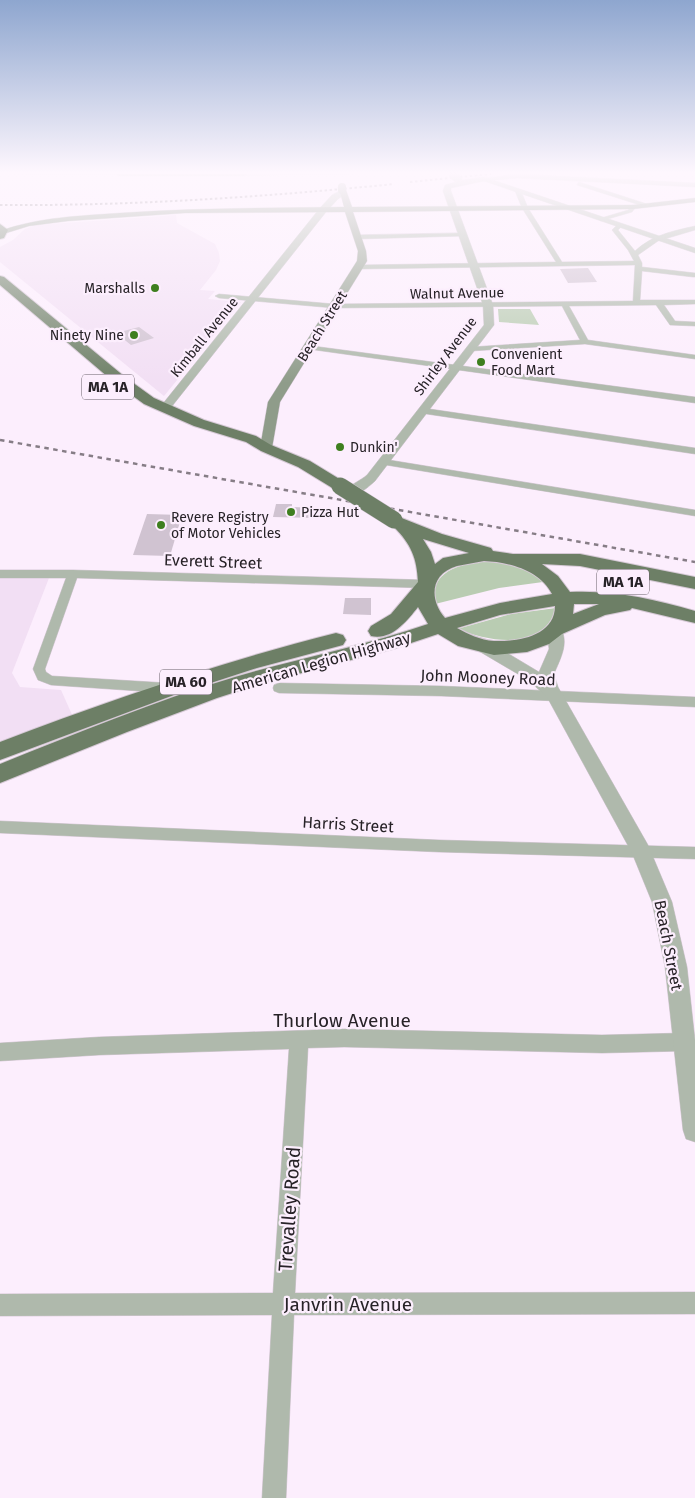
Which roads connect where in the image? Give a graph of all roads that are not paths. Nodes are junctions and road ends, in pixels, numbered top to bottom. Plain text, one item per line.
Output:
1 (296, 244) edge
2 (360, 244) edge
3 (466, 244) edge
4 (547, 244) edge
5 (628, 244) edge
6 (644, 244) edge
7 (673, 244) edge
8 (695, 251) edge
9 (636, 254) junction
10 (560, 264) junction
11 (474, 265) junction
12 (640, 266) junction
13 (359, 267) junction
14 (693, 275) dead end
15 (0, 279) edge
16 (0, 294) edge
17 (219, 296) dead end
18 (252, 299) junction
19 (695, 302) edge
20 (636, 303) junction
21 (659, 303) junction
22 (565, 304) junction
23 (334, 306) junction
24 (488, 306) junction
25 (695, 324) edge
26 (585, 342) junction
27 (308, 347) junction
28 (471, 349) junction
29 (695, 357) edge
30 (457, 367) junction
31 (113, 392) dead end
32 (695, 400) edge
33 (133, 406) dead end
34 (164, 408) junction
35 (423, 411) junction
36 (266, 448) junction
37 (695, 451) edge
38 (383, 462) junction
39 (349, 489) junction
40 (695, 513) edge
41 (394, 520) junction
42 (509, 558) junction
43 (550, 558) junction
44 (0, 574) edge
45 (73, 574) junction
46 (695, 583) edge
47 (426, 584) junction
48 (562, 593) junction
49 (658, 607) junction
50 (694, 613) edge
51 (434, 621) junction
52 (555, 630) junction
53 (375, 639) junction
54 (481, 646) junction
55 (168, 688) junction
56 (279, 688) dead end
57 (554, 696) junction
58 (695, 702) edge
59 (0, 751) edge
60 (0, 774) edge
61 (0, 827) edge
62 (641, 851) junction
63 (695, 854) edge
64 (299, 1040) junction
65 (684, 1042) junction
66 (0, 1052) edge
67 (695, 1130) edge
68 (695, 1303) edge
69 (0, 1305) edge
70 (283, 1305) junction
71 (274, 1498) edge

1 - 18 street, Kimball Avenue
2 - 13 main road
3 - 11 street, Shirley Avenue
4 - 10 street
5 - 9 street
6 - 9 street
7 - 8 street
9 - 12 street
10 - 11 street
10 - 12 street
11 - 13 street
11 - 24 street, Shirley Avenue
12 - 14 street
12 - 20 street
13 - 23 main road, Beach Street
15 - 34 highway, MA 1A
16 - 31 highway, MA 1A
17 - 18 street, Walnut Avenue
18 - 23 street, Walnut Avenue
18 - 34 street, Kimball Avenue
19 - 21 street, Walnut Avenue
20 - 21 street, Walnut Avenue
20 - 22 street, Walnut Avenue
21 - 25 street
22 - 24 street, Walnut Avenue
22 - 26 street
23 - 24 street, Walnut Avenue
23 - 27 main road, Beach Street
24 - 28 street, Shirley Avenue
26 - 28 street
26 - 29 street
27 - 30 street
27 - 36 main road, Beach Street
28 - 30 street, Shirley Avenue
30 - 32 street
30 - 35 street, Shirley Avenue
33 - 36 highway, MA 1A
34 - 36 highway, MA 1A
35 - 37 street
35 - 38 street, Shirley Avenue
36 - 39 highway, MA 1A
38 - 39 street, Shirley Avenue
38 - 40 street
39 - 41 highway, MA 1A, bridge
41 - 42 highway, MA 1A
41 - 47 highway, MA 1A
42 - 43 highway, MA 1A
42 - 47 highway
42 - 48 highway
43 - 46 highway
43 - 50 highway, MA 1A
44 - 45 street, Everett Street
45 - 47 street, Everett Street
45 - 55 street
47 - 51 highway, MA 1A
47 - 53 highway
48 - 49 highway, MA 60
48 - 50 highway, MA 60
48 - 51 highway, American Legion Highway / MA 60
48 - 52 highway
49 - 50 highway, MA 1A
49 - 52 highway, MA 1A
51 - 53 highway, American Legion Highway / MA 60
51 - 54 highway, MA 1A
52 - 54 highway, MA 1A
52 - 57 street, Beach Street
53 - 54 highway
53 - 55 highway, American Legion Highway / MA 60
53 - 60 highway, American Legion Highway / MA 60
54 - 57 street, Beach Street
55 - 59 highway, American Legion Highway / MA 60
56 - 57 street, John Mooney Road
57 - 58 street, John Mooney Road
57 - 62 street, Beach Street
61 - 62 street, Harris Street
62 - 63 street, Harris Street
62 - 65 street, Beach Street
64 - 65 street, Thurlow Avenue
64 - 66 street, Thurlow Avenue
64 - 70 street, Trevalley Road
65 - 67 street, Beach Street
68 - 70 street, Janvrin Avenue
69 - 70 street, Janvrin Avenue
70 - 71 street, Trevalley Road

